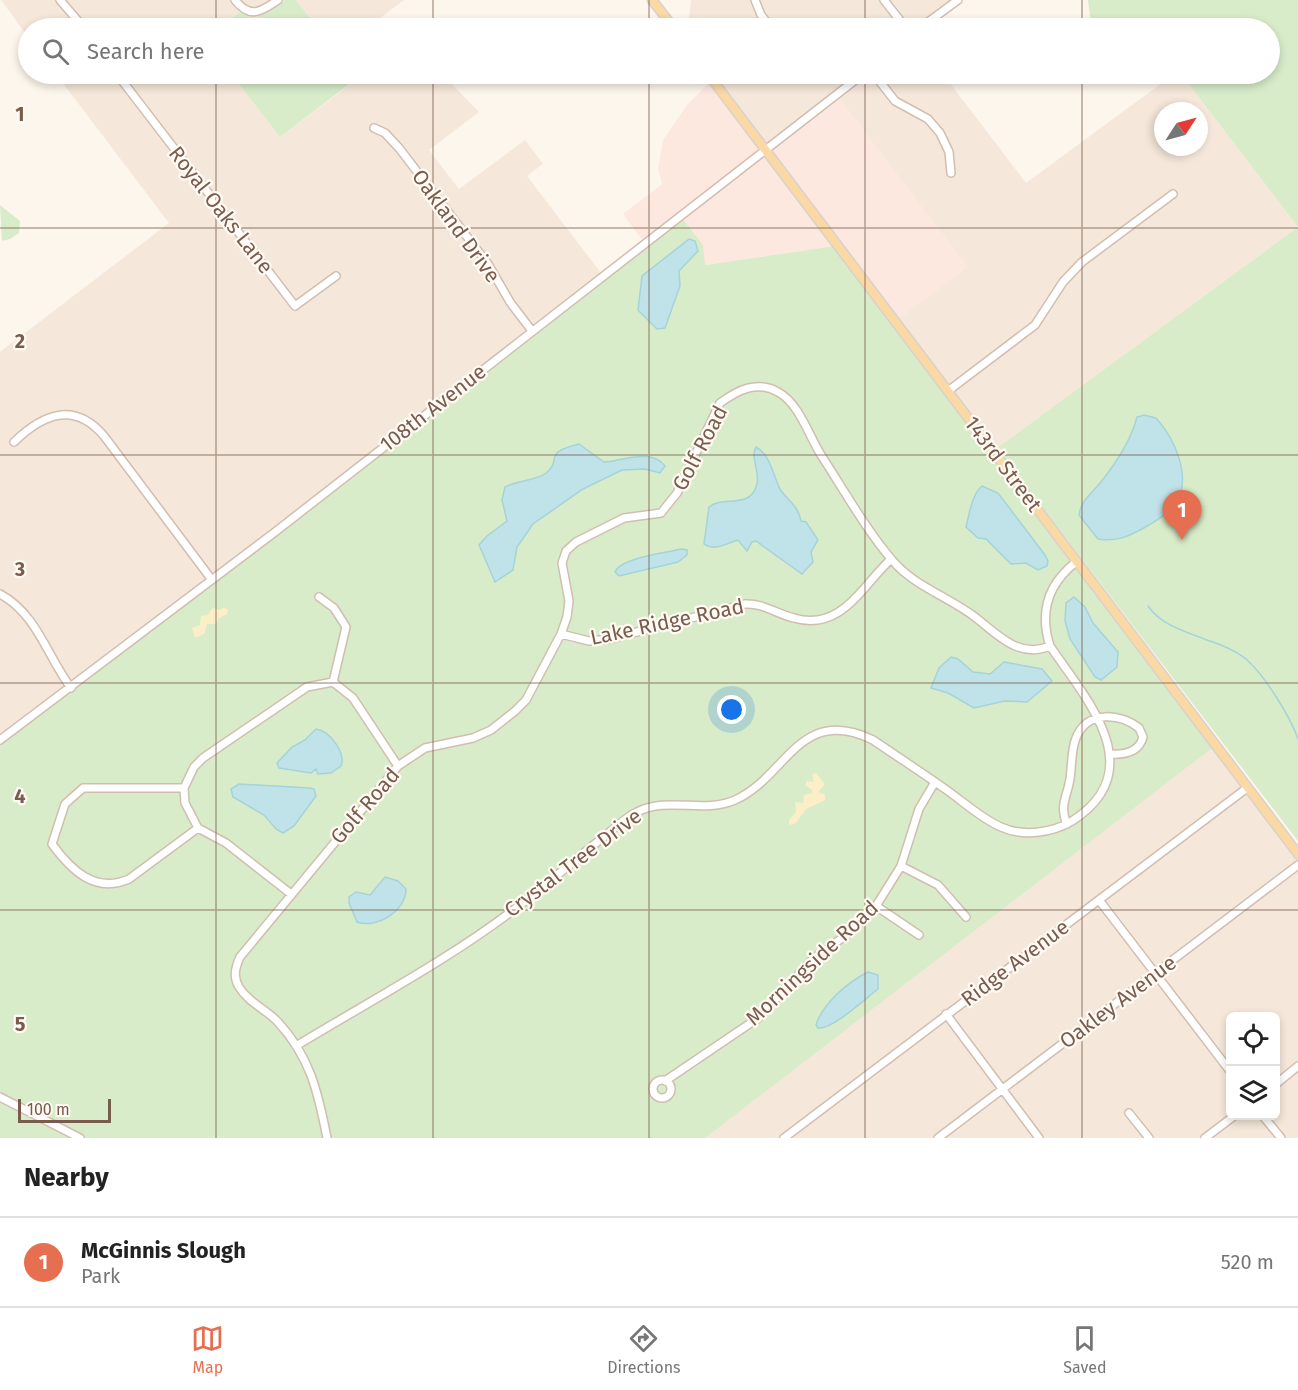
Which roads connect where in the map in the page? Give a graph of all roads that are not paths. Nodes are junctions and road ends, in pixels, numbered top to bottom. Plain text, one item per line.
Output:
1 (60, 0) edge
2 (235, 0) edge
3 (278, 0) edge
4 (652, 0) edge
5 (755, 0) edge
6 (884, 0) edge
7 (958, 0) edge
8 (75, 18) edge
9 (666, 18) edge
10 (763, 18) edge
11 (898, 18) edge
12 (934, 18) edge
13 (125, 84) edge
14 (716, 84) edge
15 (850, 84) edge
16 (882, 84) edge
17 (374, 128) dead end
18 (764, 148) junction
19 (951, 172) dead end
20 (1173, 194) dead end
21 (336, 276) dead end
22 (532, 331) junction
23 (948, 392) junction
24 (14, 442) dead end
25 (891, 559) junction
26 (1076, 562) junction
27 (212, 580) junction
28 (0, 594) edge
29 (319, 597) dead end
30 (561, 634) junction
31 (1050, 646) junction
32 (333, 682) junction
33 (71, 688) junction
34 (1098, 717) junction
35 (0, 740) edge
36 (1109, 754) junction
37 (398, 766) junction
38 (935, 782) junction
39 (184, 788) junction
40 (1247, 788) junction
41 (1067, 824) junction
42 (198, 828) junction
43 (1298, 854) edge
44 (1298, 865) edge
45 (901, 866) junction
46 (291, 894) junction
47 (1099, 900) junction
48 (876, 906) junction
49 (966, 917) dead end
50 (919, 934) dead end
51 (1156, 973) junction
52 (946, 1014) junction
53 (297, 1046) junction
54 (1226, 1066) edge
55 (1298, 1066) edge
56 (1280, 1080) edge
57 (665, 1081) dead end
58 (1004, 1088) junction
59 (0, 1097) edge
60 (1129, 1113) dead end
61 (1229, 1120) edge
62 (1266, 1120) edge
63 (80, 1138) edge
64 (327, 1138) edge
65 (784, 1138) edge
66 (938, 1138) edge
67 (1039, 1138) edge
68 (1149, 1138) edge
69 (1205, 1138) edge
70 (1281, 1138) edge

1 - 8 street
2 - 3 street
4 - 9 main road
5 - 10 street
6 - 11 street
7 - 12 street
13 - 21 street, Royal Oaks Lane
14 - 18 main road, 143rd Street
15 - 18 street, 108th Avenue
16 - 19 street
17 - 22 street, Oakland Drive
18 - 22 street, 108th Avenue
18 - 23 main road, 143rd Street
20 - 23 street
22 - 27 street, 108th Avenue
23 - 26 main road, 143rd Street
24 - 27 street
25 - 30 street, Lake Ridge Road
25 - 30 street, Golf Road
25 - 31 street, Golf Road
26 - 31 street, Crystal Tree Drive
26 - 40 main road, 143rd Street
27 - 33 street, 108th Avenue
28 - 33 street
29 - 32 street
30 - 37 street, Golf Road
31 - 34 street, Crystal Tree Drive
32 - 37 street
32 - 39 street
33 - 35 street, 108th Avenue
34 - 36 street, Crystal Tree Drive
34 - 36 street
34 - 41 street
36 - 41 street, Crystal Tree Drive
37 - 46 street, Golf Road
38 - 41 street, Crystal Tree Drive
38 - 45 street, Morningside Road
38 - 53 street, Crystal Tree Drive
39 - 42 street
39 - 42 street
40 - 43 main road, 143rd Street
40 - 47 street, Ridge Avenue
42 - 46 street
44 - 51 street, Oakley Avenue
45 - 48 street, Morningside Road
45 - 49 street
46 - 53 street, Golf Road
47 - 51 street
47 - 52 street, Ridge Avenue
48 - 50 street
48 - 57 street, Morningside Road
51 - 54 street
51 - 58 street, Oakley Avenue
52 - 58 street
52 - 65 street, Ridge Avenue
53 - 64 street
55 - 56 street
58 - 66 street, Oakley Avenue
58 - 67 street
59 - 63 street
60 - 68 street
61 - 69 street
62 - 70 street

